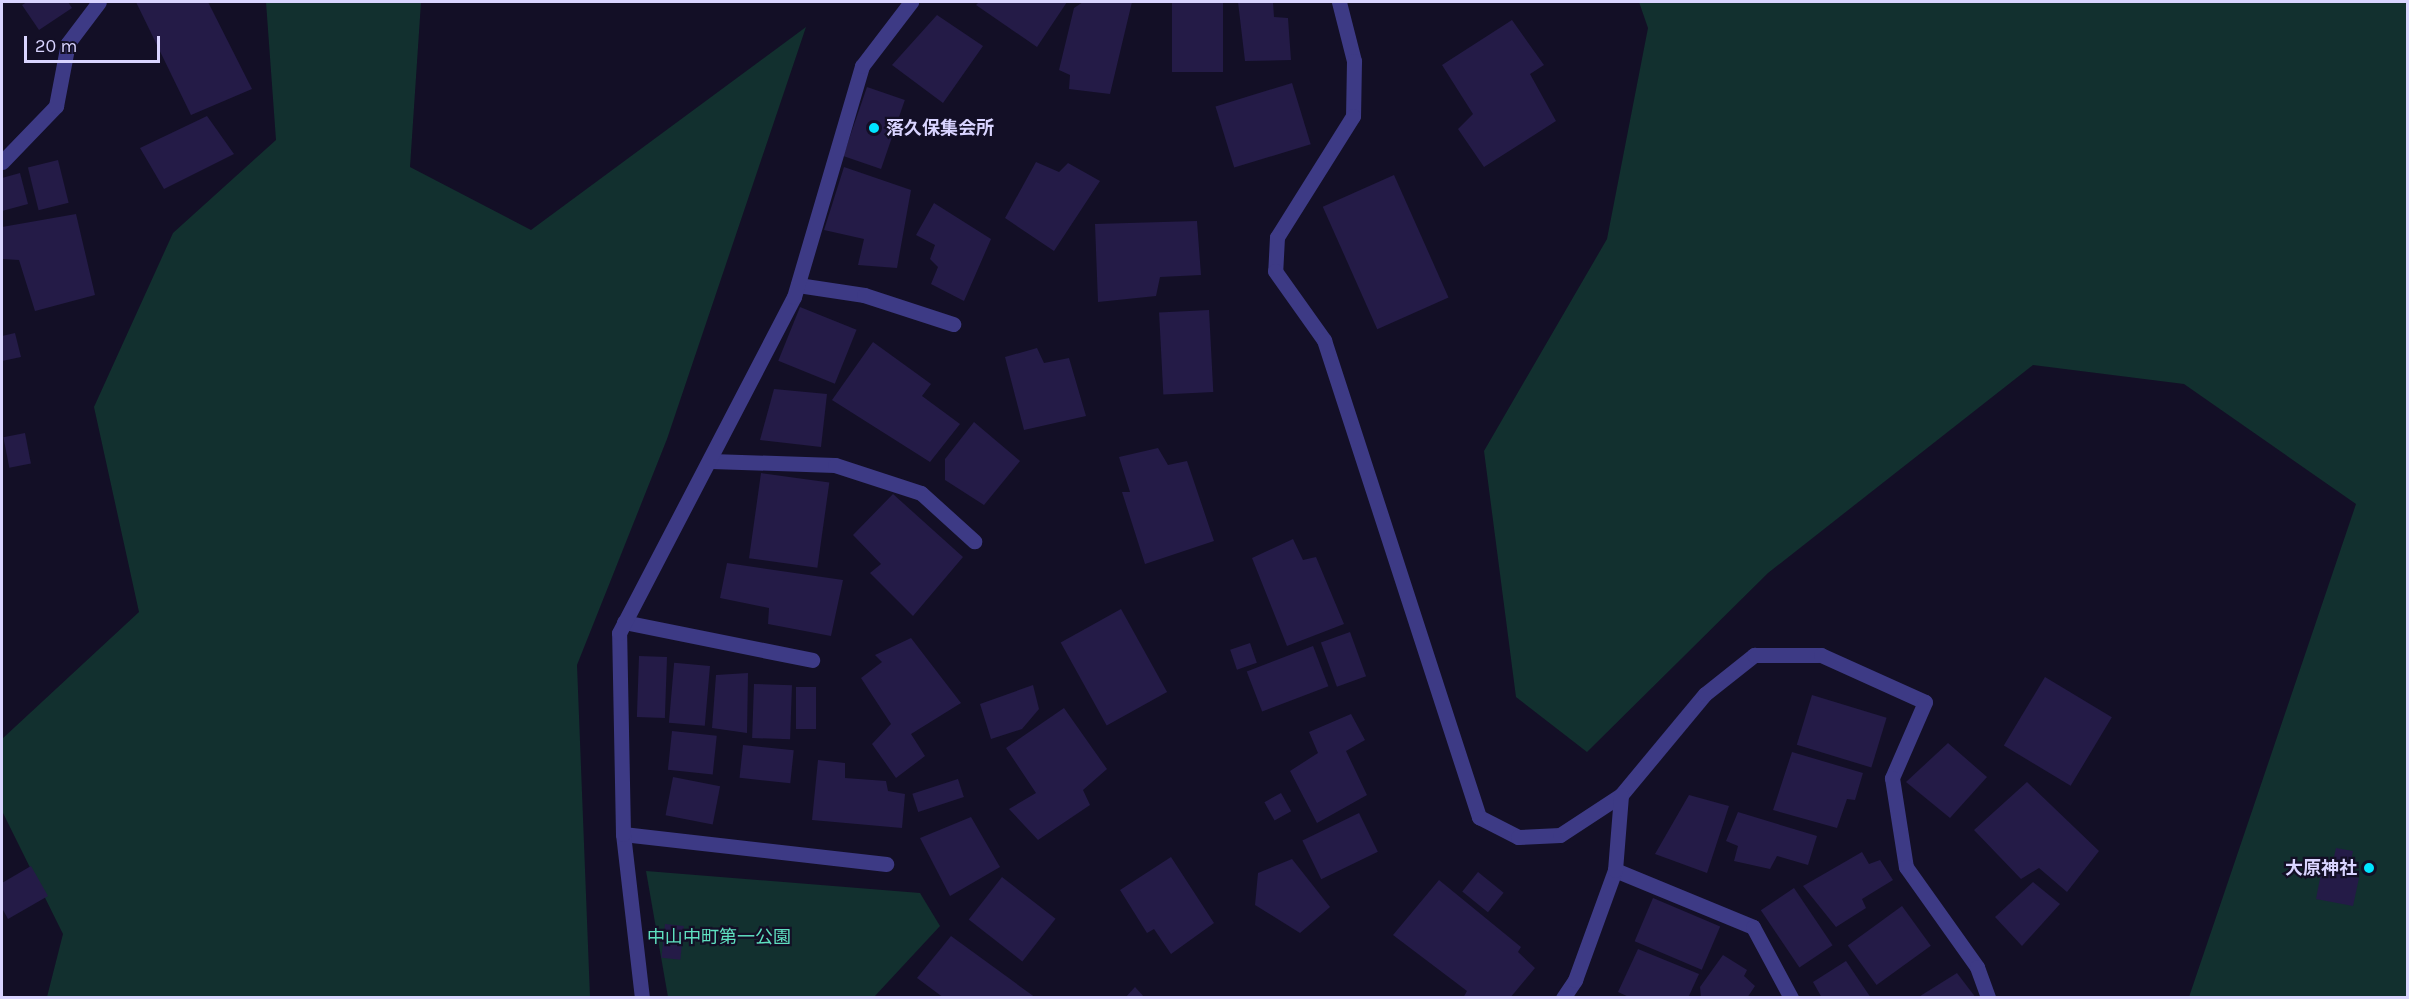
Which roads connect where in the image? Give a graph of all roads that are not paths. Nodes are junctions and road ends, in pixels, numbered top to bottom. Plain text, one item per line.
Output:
1 (99, 2) edge
2 (911, 2) edge
3 (1339, 2) edge
4 (2, 162) edge
5 (798, 285) junction
6 (952, 324) dead end
7 (711, 461) junction
8 (974, 541) dead end
9 (624, 622) junction
10 (812, 660) dead end
11 (1622, 795) junction
12 (624, 834) junction
13 (886, 864) dead end
14 (1615, 870) junction
15 (642, 998) edge
16 (1563, 998) edge
17 (1791, 998) edge
18 (1988, 998) edge

1 - 4 street
2 - 5 street
3 - 11 street
5 - 6 street
5 - 7 street
7 - 8 street
7 - 9 street
9 - 10 street
9 - 12 street
11 - 14 street
11 - 18 street
12 - 13 street
12 - 15 street
14 - 16 street
14 - 17 street

